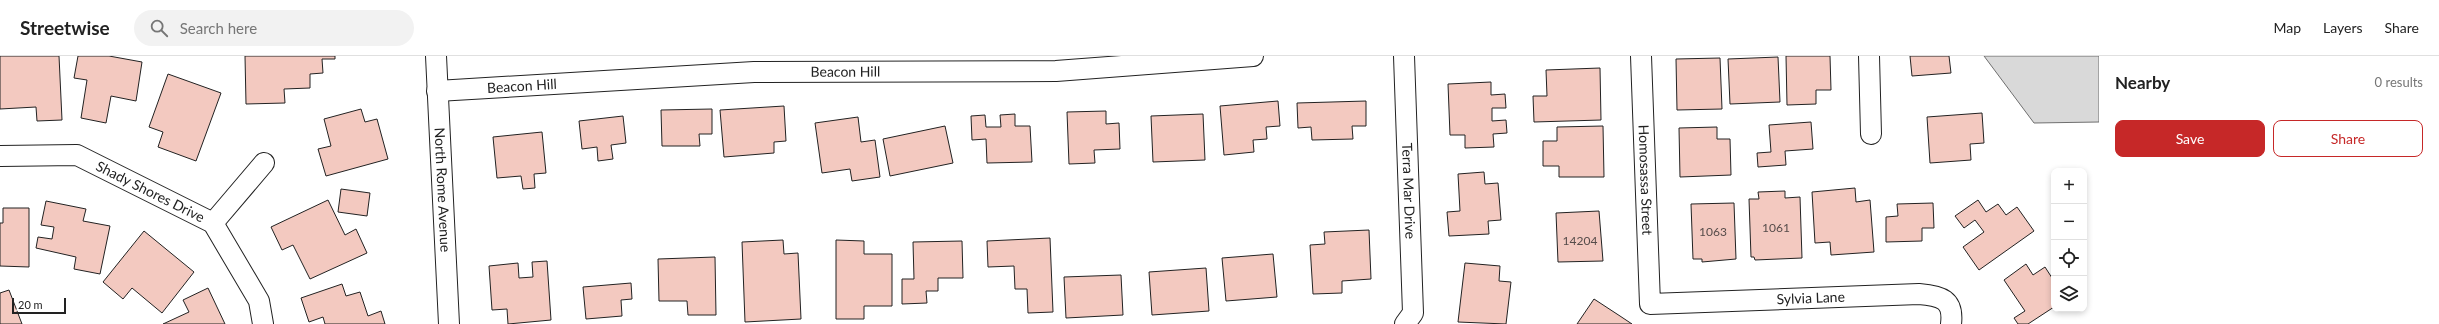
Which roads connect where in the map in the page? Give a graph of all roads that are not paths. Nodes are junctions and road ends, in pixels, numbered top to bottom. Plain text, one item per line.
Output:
1 (436, 56) edge
2 (1253, 56) edge
3 (1404, 56) edge
4 (1641, 56) edge
5 (1869, 56) edge
6 (437, 91) junction
7 (1871, 134) dead end
8 (0, 156) edge
9 (264, 163) dead end
10 (212, 223) junction
11 (1650, 304) joint
12 (263, 324) edge
13 (449, 324) edge
14 (1406, 324) edge
15 (1951, 324) edge

1 - 6 street, North Rome Avenue
2 - 6 street, Beacon Hill
3 - 14 street, Terra Mar Drive
4 - 11 street, Homosassa Street
5 - 7 street
6 - 13 street, North Rome Avenue
8 - 10 street, Shady Shores Drive
9 - 10 street
10 - 12 street, Shady Shores Drive
11 - 15 street, Sylvia Lane

